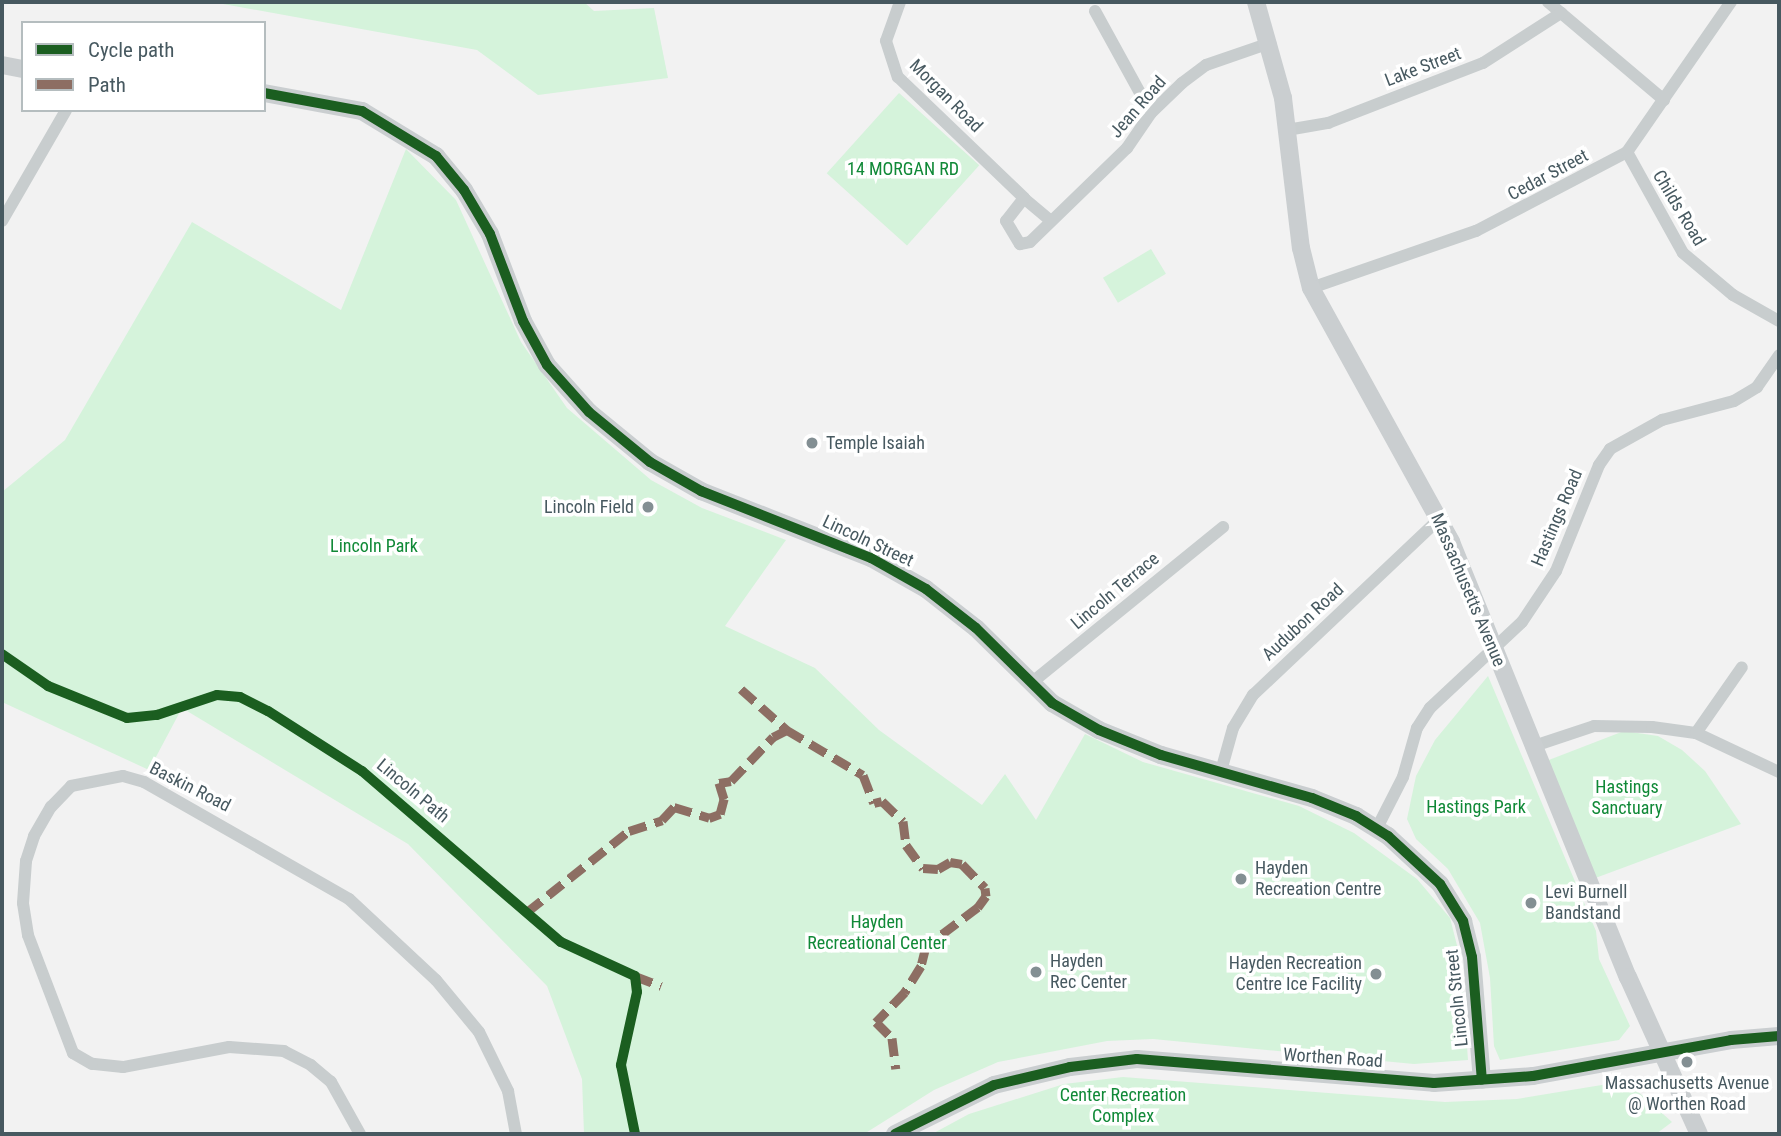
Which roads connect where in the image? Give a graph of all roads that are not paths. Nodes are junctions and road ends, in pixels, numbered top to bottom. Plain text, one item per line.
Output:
1 (900, 2) edge
2 (1256, 2) edge
3 (1548, 2) edge
4 (1731, 2) edge
5 (1095, 11) dead end
6 (1560, 13) junction
7 (1270, 43) junction
8 (2, 65) edge
9 (21, 69) edge
10 (266, 93) edge
11 (1664, 100) junction
12 (65, 112) edge
13 (1151, 113) junction
14 (1287, 130) junction
15 (1626, 152) junction
16 (1024, 198) junction
17 (2, 221) edge
18 (1051, 221) junction
19 (1311, 288) junction
20 (1779, 321) edge
21 (1779, 355) edge
22 (1439, 519) junction
23 (1223, 527) dead end
24 (1494, 648) junction
25 (1742, 667) dead end
26 (1030, 684) junction
27 (1696, 733) junction
28 (1534, 746) junction
29 (1221, 771) junction
30 (1779, 772) edge
31 (1377, 828) junction
32 (1776, 1032) edge
33 (1662, 1052) junction
34 (1482, 1080) junction
35 (359, 1134) edge
36 (516, 1134) edge
37 (895, 1134) edge
38 (1699, 1134) edge

1 - 16 street, Morgan Road
2 - 7 main road, Massachusetts Avenue
3 - 6 street
4 - 11 street, Cedar Street
5 - 13 street
6 - 11 street
6 - 14 street, Lake Street
7 - 13 street, Jean Road
7 - 14 main road, Massachusetts Avenue
8 - 9 main road
10 - 26 main road, Lincoln Street
11 - 15 street, Cedar Street
12 - 17 street
13 - 18 street, Jean Road
14 - 19 main road, Massachusetts Avenue
15 - 19 street, Cedar Street
15 - 20 street, Childs Road
16 - 18 street
16 - 18 street, Jean Road
19 - 22 main road, Massachusetts Avenue
21 - 24 street, Hastings Road
22 - 24 main road, Massachusetts Avenue
22 - 29 street, Audubon Road
23 - 26 street, Lincoln Terrace
24 - 28 main road, Massachusetts Avenue
24 - 31 street, Hastings Road
25 - 27 street
26 - 29 main road, Lincoln Street
27 - 28 street
27 - 30 street
28 - 33 main road, Massachusetts Avenue
29 - 31 main road, Lincoln Street
31 - 34 main road, Lincoln Street
32 - 33 main road, Worthen Road
33 - 34 main road, Worthen Road
33 - 38 main road, Massachusetts Avenue
34 - 37 main road, Worthen Road
35 - 36 street, Baskin Road

